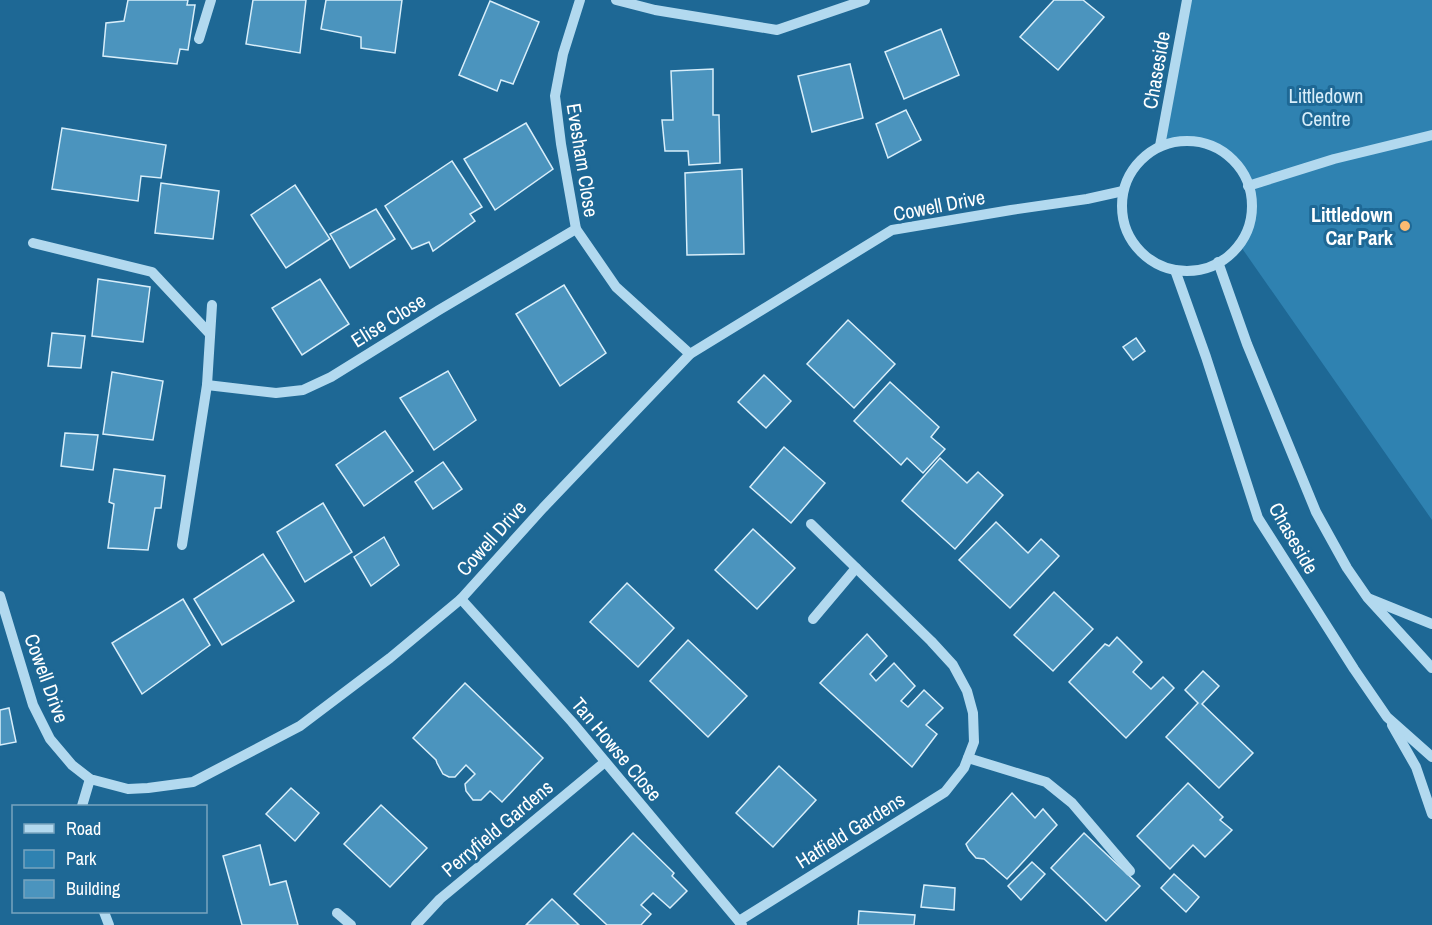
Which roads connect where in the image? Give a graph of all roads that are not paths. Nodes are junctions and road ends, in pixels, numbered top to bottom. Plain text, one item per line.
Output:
1 (210, 0) edge
2 (580, 0) edge
3 (616, 0) edge
4 (865, 0) edge
5 (1187, 0) edge
6 (199, 39) dead end
7 (1432, 135) edge
8 (1160, 146) junction
9 (1248, 186) junction
10 (1123, 191) junction
11 (1087, 199) junction
12 (1123, 203) junction
13 (576, 229) junction
14 (33, 243) dead end
15 (1218, 262) junction
16 (1175, 270) junction
17 (212, 305) dead end
18 (210, 334) junction
19 (690, 354) junction
20 (207, 385) junction
21 (811, 524) dead end
22 (182, 544) dead end
23 (856, 568) junction
24 (0, 596) edge
25 (1367, 597) junction
26 (461, 599) junction
27 (813, 619) dead end
28 (1432, 624) edge
29 (1432, 668) edge
30 (1387, 717) junction
31 (1432, 757) edge
32 (968, 758) junction
33 (604, 762) junction
34 (90, 779) junction
35 (83, 805) edge
36 (1432, 814) edge
37 (1130, 871) dead end
38 (337, 913) dead end
39 (740, 923) edge
40 (351, 925) edge
41 (416, 925) edge

1 - 6 street
2 - 13 street, Evesham Close
3 - 4 street
5 - 8 street, Chaseside
7 - 9 street
8 - 9 street
8 - 10 street
9 - 15 street
10 - 11 street, Cowell Drive
10 - 12 street
11 - 12 street, Cowell Drive
11 - 19 street, Cowell Drive
12 - 16 street
13 - 19 street, Evesham Close
13 - 20 street, Elise Close
14 - 18 street
15 - 16 street
15 - 25 street, Chaseside
16 - 30 street, Chaseside
17 - 18 street
18 - 20 street
19 - 26 street, Cowell Drive
20 - 22 street
21 - 23 street, Hatfield Gardens
23 - 27 street
23 - 32 street, Hatfield Gardens
24 - 34 street, Cowell Drive
25 - 28 street
25 - 29 street, Chaseside
26 - 33 street, Tan Howse Close
26 - 34 street, Cowell Drive
30 - 31 street, Chaseside
30 - 36 street
32 - 37 street
32 - 39 street, Hatfield Gardens
33 - 39 street, Tan Howse Close
33 - 41 street, Perryfield Gardens
34 - 35 street
38 - 40 street

